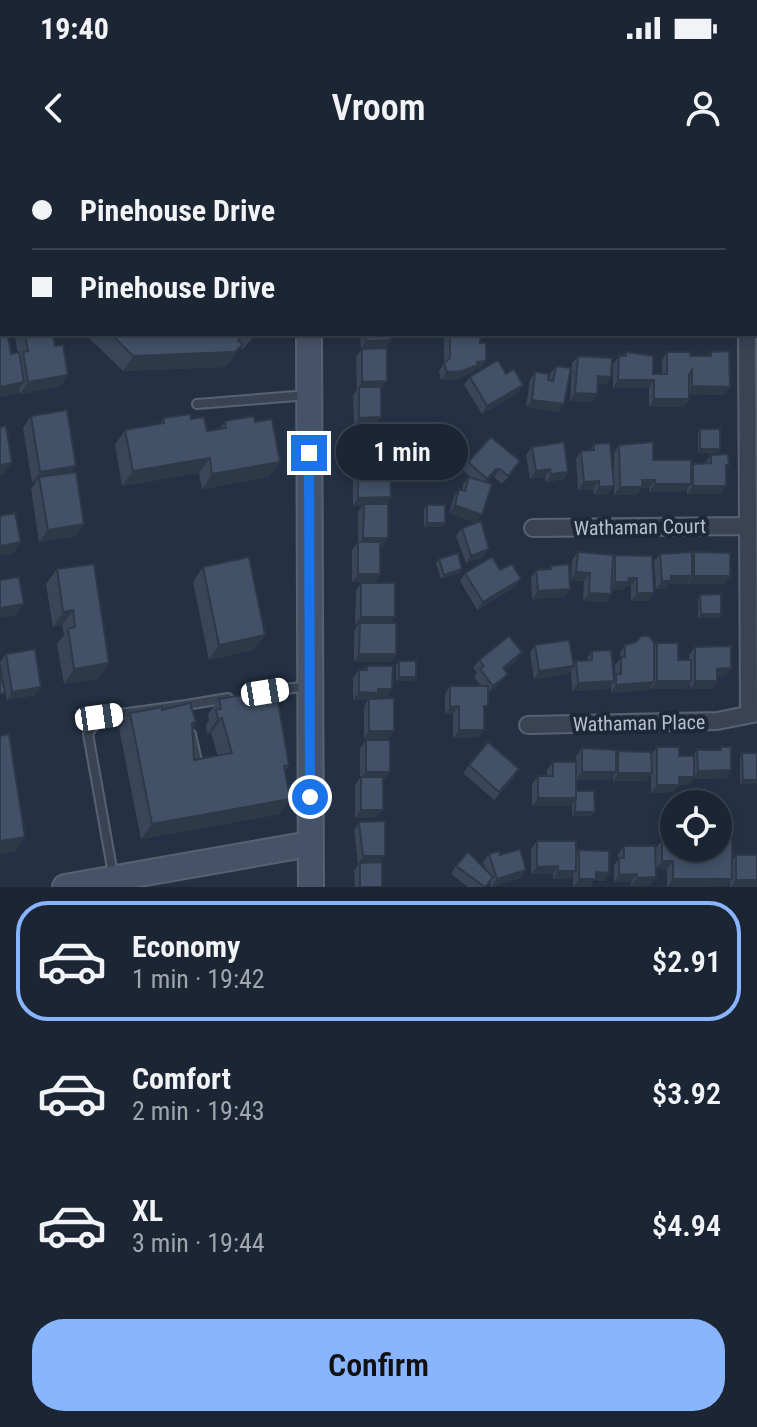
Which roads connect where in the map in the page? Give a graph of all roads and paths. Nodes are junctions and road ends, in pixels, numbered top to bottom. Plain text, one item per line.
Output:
1 (309, 336) edge
2 (747, 336) edge
3 (309, 395) junction
4 (197, 404) dead end
5 (746, 526) junction
6 (533, 528) dead end
7 (310, 685) junction
8 (261, 693) edge
9 (231, 697) edge
10 (186, 705) junction
11 (753, 714) edge
12 (528, 725) dead end
13 (197, 761) edge
14 (310, 844) junction
15 (114, 879) junction
16 (65, 887) edge
17 (311, 887) edge

1 - 3 street
2 - 5 street
3 - 4 lane
3 - 7 street
5 - 6 street, Wathaman Court
5 - 11 street
7 - 8 lane
7 - 14 street
9 - 10 lane
10 - 13 lane
10 - 15 lane
11 - 12 street, Wathaman Place
14 - 15 street
14 - 17 street
15 - 16 street

